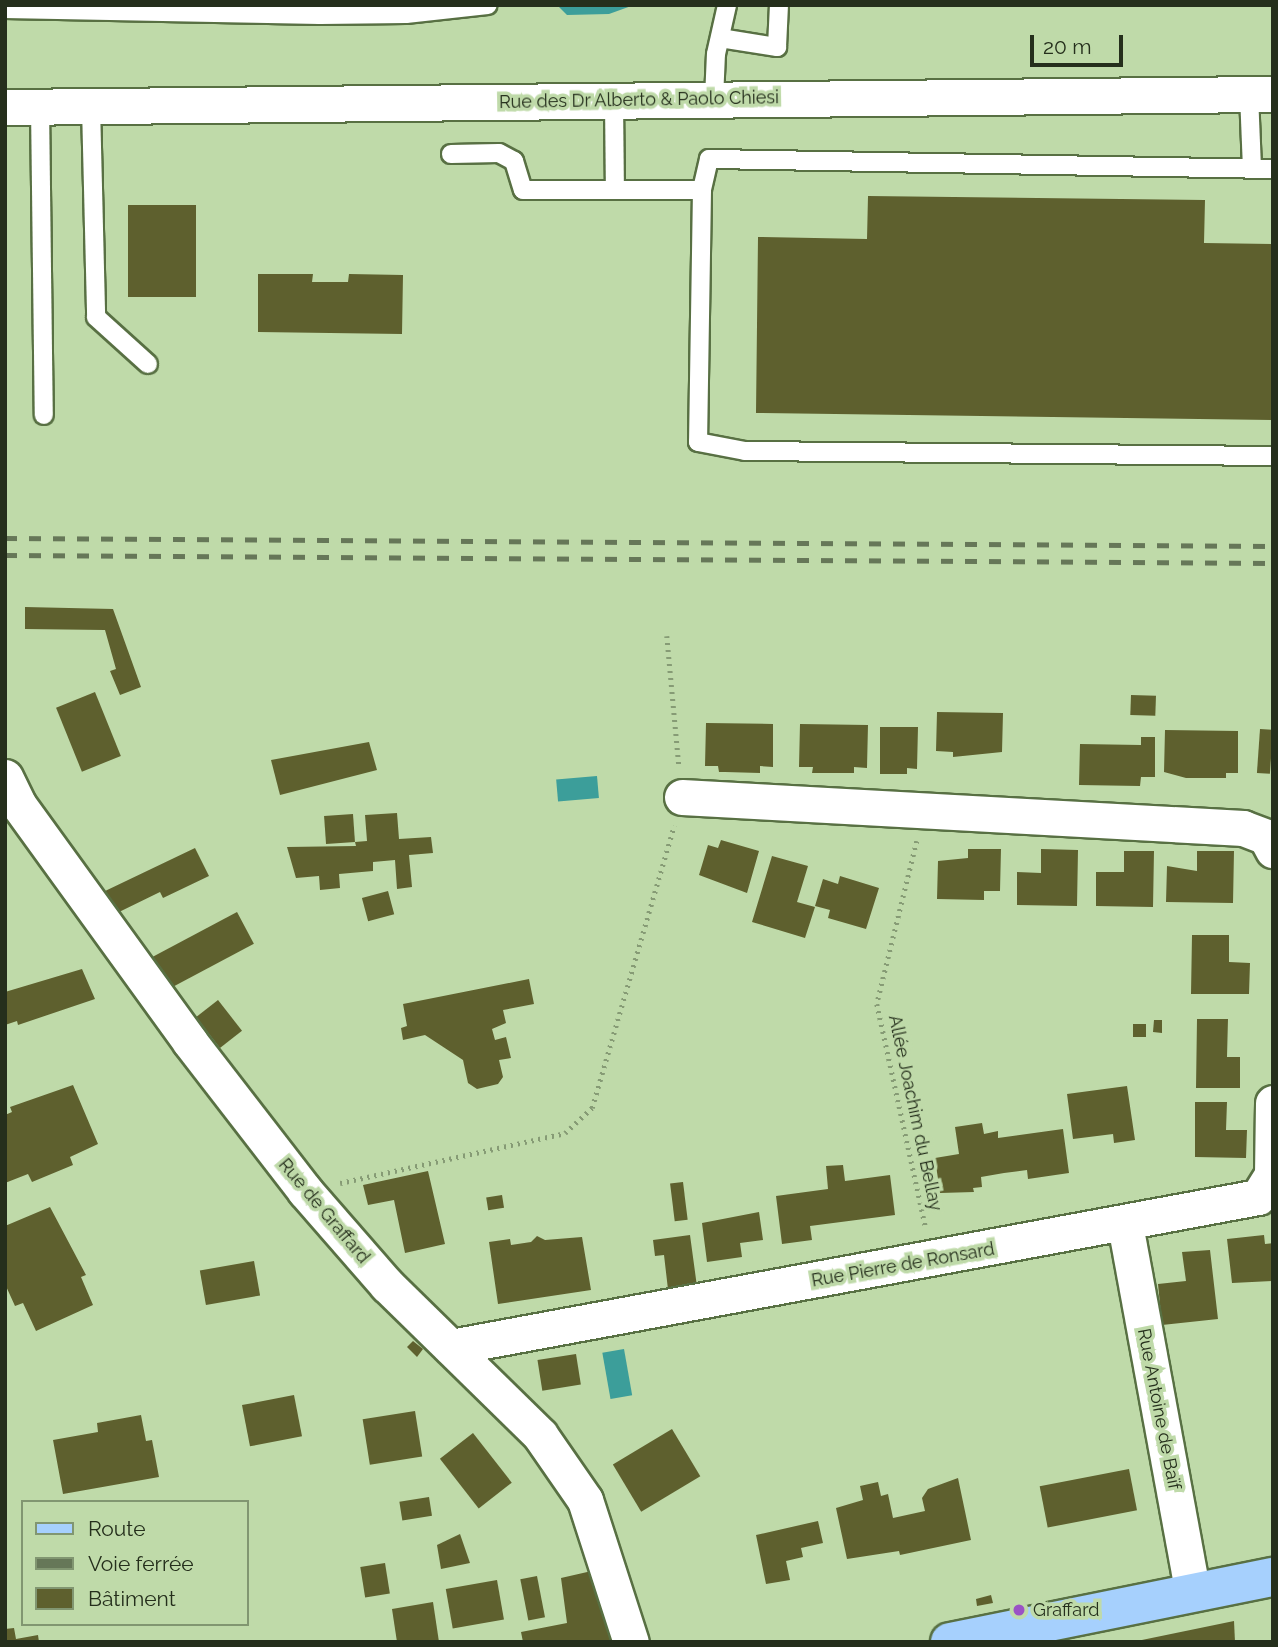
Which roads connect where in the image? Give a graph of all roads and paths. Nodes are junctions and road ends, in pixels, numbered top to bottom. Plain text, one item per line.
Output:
1 (488, 5) edge
2 (727, 5) edge
3 (779, 5) edge
4 (5, 9) edge
5 (323, 10) edge
6 (720, 38) junction
7 (1261, 94) edge
8 (714, 99) junction
9 (614, 101) junction
10 (40, 106) junction
11 (91, 106) junction
12 (5, 107) edge
13 (451, 155) dead end
14 (1252, 169) junction
15 (1273, 169) edge
16 (615, 190) junction
17 (702, 190) junction
18 (148, 364) dead end
19 (44, 415) dead end
20 (1273, 456) edge
21 (667, 636) dead end
22 (10, 796) edge
23 (682, 797) junction
24 (925, 811) junction
25 (1273, 850) edge
26 (1273, 1103) edge
27 (305, 1191) junction
28 (1125, 1224) junction
29 (933, 1259) junction
30 (451, 1347) junction
31 (1273, 1577) edge
32 (1194, 1593) junction
33 (631, 1642) edge
34 (950, 1642) edge

1 - 5 lane
2 - 6 lane
3 - 6 lane
4 - 5 lane
6 - 8 lane
7 - 8 street, Rue des Dr Alberto & Paolo Chiesi
7 - 14 lane
8 - 9 street, Rue des Dr Alberto & Paolo Chiesi
9 - 11 street, Rue des Dr Alberto & Paolo Chiesi
9 - 16 lane
10 - 11 street, Rue des Dr Alberto & Paolo Chiesi
10 - 12 street, Rue des Dr Alberto & Paolo Chiesi
10 - 19 lane
11 - 18 lane
13 - 16 lane
14 - 15 lane
14 - 17 lane
16 - 17 lane
17 - 20 lane
21 - 23 path
22 - 27 street, Rue de Graffard
23 - 24 street
23 - 27 path
24 - 25 street
24 - 29 path, Allée Joachim du Bellay
26 - 28 street, Rue Pierre de Ronsard
27 - 30 street, Rue de Graffard
28 - 29 street, Rue Pierre de Ronsard
28 - 32 street, Rue Antoine de Baïf
29 - 30 street, Rue Pierre de Ronsard
30 - 33 street, Rue de Graffard
31 - 32 main road
32 - 34 main road

